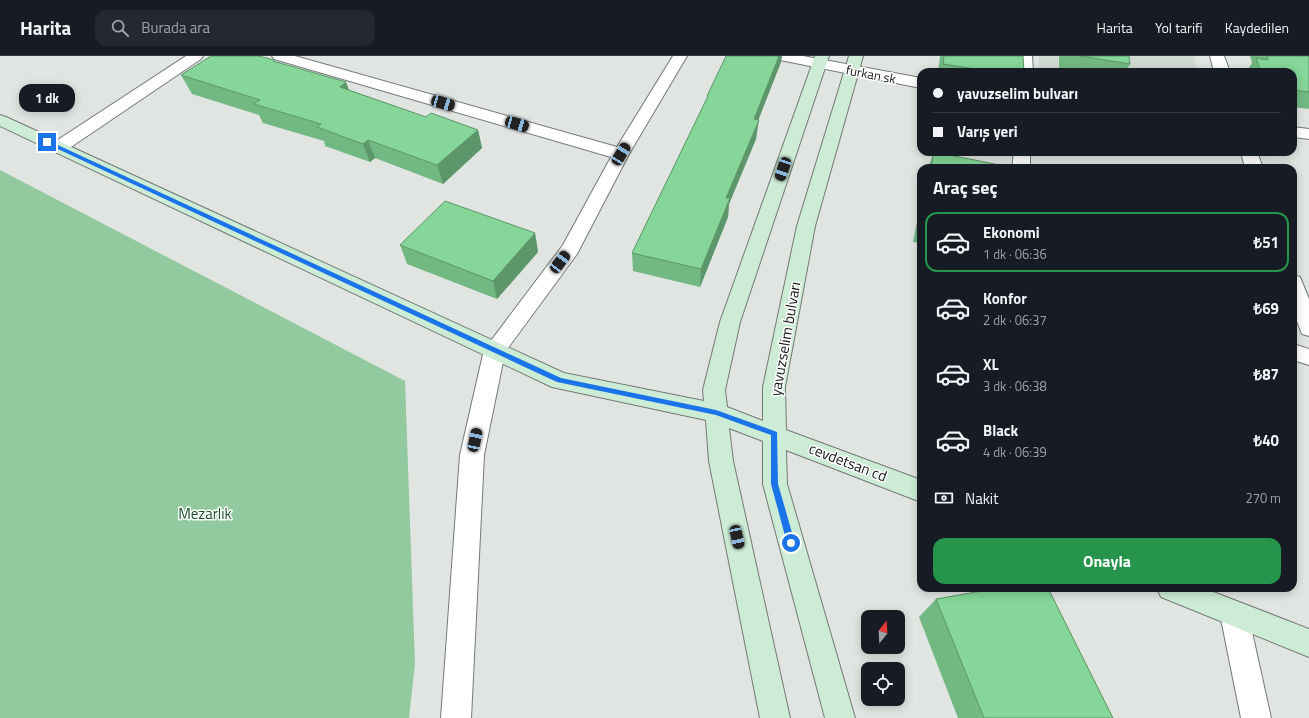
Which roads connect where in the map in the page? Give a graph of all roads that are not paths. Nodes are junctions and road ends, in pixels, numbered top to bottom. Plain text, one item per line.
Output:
1 (196, 56) edge
2 (279, 56) edge
3 (680, 56) edge
4 (780, 56) edge
5 (1025, 56) edge
6 (1217, 56) edge
7 (822, 60) edge
8 (854, 63) edge
9 (1025, 68) edge
10 (1221, 68) edge
11 (917, 82) edge
12 (0, 120) edge
13 (1297, 132) edge
14 (1309, 134) edge
15 (59, 147) junction
16 (621, 154) junction
17 (1297, 294) edge
18 (1309, 328) edge
19 (495, 350) junction
20 (1297, 353) edge
21 (1309, 357) edge
22 (716, 413) junction
23 (774, 434) junction
24 (917, 488) edge
25 (1180, 592) edge
26 (1234, 614) junction
27 (1309, 643) edge
28 (456, 718) edge
29 (775, 718) edge
30 (840, 718) edge
31 (1256, 718) edge

1 - 15 street
2 - 16 street
3 - 16 street
4 - 7 street, furkan sk
5 - 9 street
6 - 10 street
7 - 8 street, furkan sk
7 - 22 main road
8 - 11 street, furkan sk
8 - 23 main road, yavuzselim bulvarı
12 - 15 main road, cevdetsan cd
13 - 14 street
15 - 19 main road, cevdetsan cd
16 - 19 street
17 - 18 street
19 - 22 main road, cevdetsan cd
19 - 28 street
20 - 21 street
22 - 23 main road, cevdetsan cd
22 - 29 main road
23 - 24 main road, cevdetsan cd
23 - 30 main road, yavuzselim bulvarı
25 - 26 main road
26 - 27 main road
26 - 31 street

